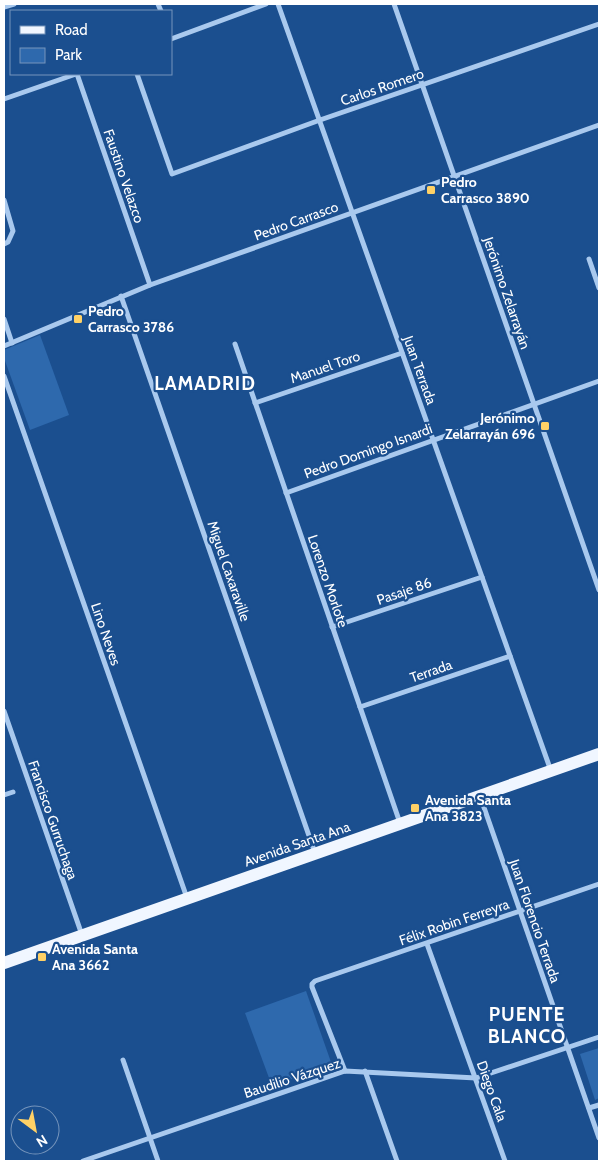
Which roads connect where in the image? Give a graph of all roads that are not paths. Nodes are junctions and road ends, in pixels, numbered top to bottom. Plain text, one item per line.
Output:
1 (14, 4) edge
2 (266, 4) edge
3 (278, 4) edge
4 (394, 4) edge
5 (4, 7) edge
6 (599, 24) edge
7 (172, 39) edge
8 (73, 75) edge
9 (76, 75) edge
10 (137, 75) edge
11 (422, 85) junction
12 (4, 99) edge
13 (320, 120) junction
14 (599, 125) edge
15 (454, 177) junction
16 (4, 200) edge
17 (353, 213) junction
18 (4, 244) edge
19 (589, 259) dead end
20 (150, 285) junction
21 (599, 288) edge
22 (121, 296) junction
23 (4, 319) edge
24 (12, 343) junction
25 (235, 344) dead end
26 (4, 346) edge
27 (402, 353) junction
28 (4, 376) edge
29 (599, 381) edge
30 (255, 403) junction
31 (534, 403) junction
32 (433, 439) junction
33 (286, 492) junction
34 (482, 577) junction
35 (599, 590) edge
36 (332, 627) junction
37 (510, 656) junction
38 (360, 706) junction
39 (4, 711) edge
40 (599, 754) edge
41 (551, 771) junction
42 (13, 792) dead end
43 (4, 795) edge
44 (480, 796) junction
45 (400, 824) junction
46 (315, 854) junction
47 (599, 884) edge
48 (187, 898) junction
49 (519, 912) junction
50 (82, 935) junction
51 (427, 944) junction
52 (4, 963) edge
53 (599, 1038) edge
54 (568, 1048) junction
55 (123, 1060) dead end
56 (345, 1071) junction
57 (365, 1071) junction
58 (476, 1078) junction
59 (599, 1105) edge
60 (589, 1108) junction
61 (150, 1138) junction
62 (599, 1138) edge
63 (83, 1161) edge
64 (158, 1161) edge
65 (397, 1161) edge
66 (505, 1161) edge

1 - 5 street
2 - 7 street
3 - 13 street, Juan Terrada
4 - 11 street, Jerónimo Zelarrayán
6 - 11 street, Carlos Romero
8 - 12 street
9 - 20 street, Faustino Velazco
10 - 13 street, Carlos Romero
11 - 13 street, Carlos Romero
11 - 15 street, Jerónimo Zelarrayán
13 - 17 street, Juan Terrada
14 - 15 street, Pedro Carrasco
15 - 17 street, Pedro Carrasco
15 - 31 street, Jerónimo Zelarrayán
16 - 18 street
17 - 20 street, Pedro Carrasco
17 - 27 street, Juan Terrada
19 - 21 street
20 - 22 street, Pedro Carrasco
22 - 24 street, Pedro Carrasco
22 - 46 street, Miguel Caxaraville
23 - 24 street
24 - 26 street, Pedro Carrasco
25 - 30 street, Lorenzo Morlote
27 - 30 street, Manuel Toro
27 - 32 street, Juan Terrada
28 - 48 street, Lino Neves
29 - 31 street, Pedro Domingo Isnardi
30 - 33 street, Lorenzo Morlote
31 - 32 street, Pedro Domingo Isnardi
31 - 35 street, Jerónimo Zelarrayán
32 - 33 street, Pedro Domingo Isnardi
32 - 34 street, Juan Terrada
33 - 36 street, Lorenzo Morlote
34 - 36 street, Pasaje 86
34 - 37 street, Juan Terrada
36 - 38 street, Lorenzo Morlote
37 - 38 street, Terrada
37 - 41 street, Juan Terrada
38 - 45 street, Lorenzo Morlote
39 - 50 street, Francisco Gurruchaga
40 - 41 main road, Avenida Santa Ana
41 - 44 main road, Avenida Santa Ana
42 - 43 street
44 - 45 main road, Avenida Santa Ana
44 - 49 street, Juan Florencio Terrada
45 - 46 main road, Avenida Santa Ana
46 - 48 main road, Avenida Santa Ana
47 - 49 street, Félix Robin Ferreyra
48 - 50 main road, Avenida Santa Ana
49 - 51 street, Félix Robin Ferreyra
49 - 54 street, Juan Florencio Terrada
50 - 52 main road, Avenida Santa Ana
51 - 56 street, Félix Robin Ferreyra
51 - 58 street, Diego Cala
53 - 54 street, Baudilio Vázquez
54 - 58 street, Baudilio Vázquez
54 - 60 street, Juan Florencio Terrada
55 - 61 street
56 - 57 street, Baudilio Vázquez
56 - 61 street, Baudilio Vázquez
57 - 58 street, Baudilio Vázquez
57 - 65 street
58 - 66 street, Diego Cala
59 - 60 street
60 - 62 street, Juan Florencio Terrada
61 - 63 street, Baudilio Vázquez
61 - 64 street

